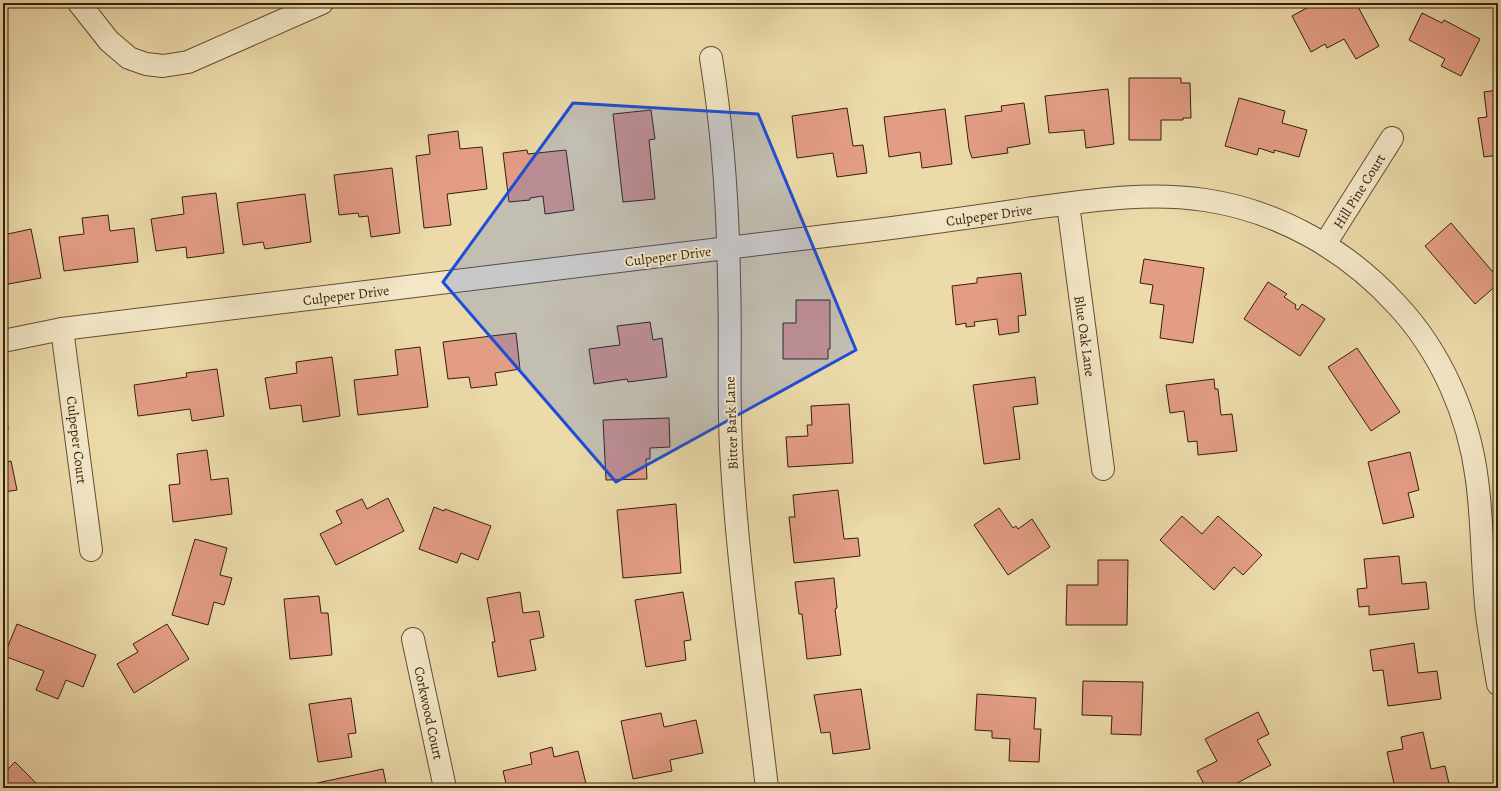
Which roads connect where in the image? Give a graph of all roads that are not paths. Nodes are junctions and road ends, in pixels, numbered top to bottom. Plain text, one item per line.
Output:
1 (79, 3) edge
2 (322, 3) edge
3 (711, 58) dead end
4 (1392, 138) dead end
5 (1068, 204) junction
6 (1325, 244) junction
7 (728, 248) junction
8 (62, 330) junction
9 (3, 341) edge
10 (1103, 469) dead end
11 (91, 550) dead end
12 (414, 639) dead end
13 (1498, 684) edge
14 (446, 788) edge
15 (767, 788) edge

1 - 2 street
3 - 7 street, Bitter Bark Lane
4 - 6 street, Hill Pine Court
5 - 6 street, Culpeper Drive
5 - 7 street, Culpeper Drive
5 - 10 street, Blue Oak Lane
6 - 13 street, Culpeper Drive
7 - 8 street, Culpeper Drive
7 - 15 street, Bitter Bark Lane
8 - 9 street, Culpeper Drive
8 - 11 street, Culpeper Court
12 - 14 street, Corkwood Court

